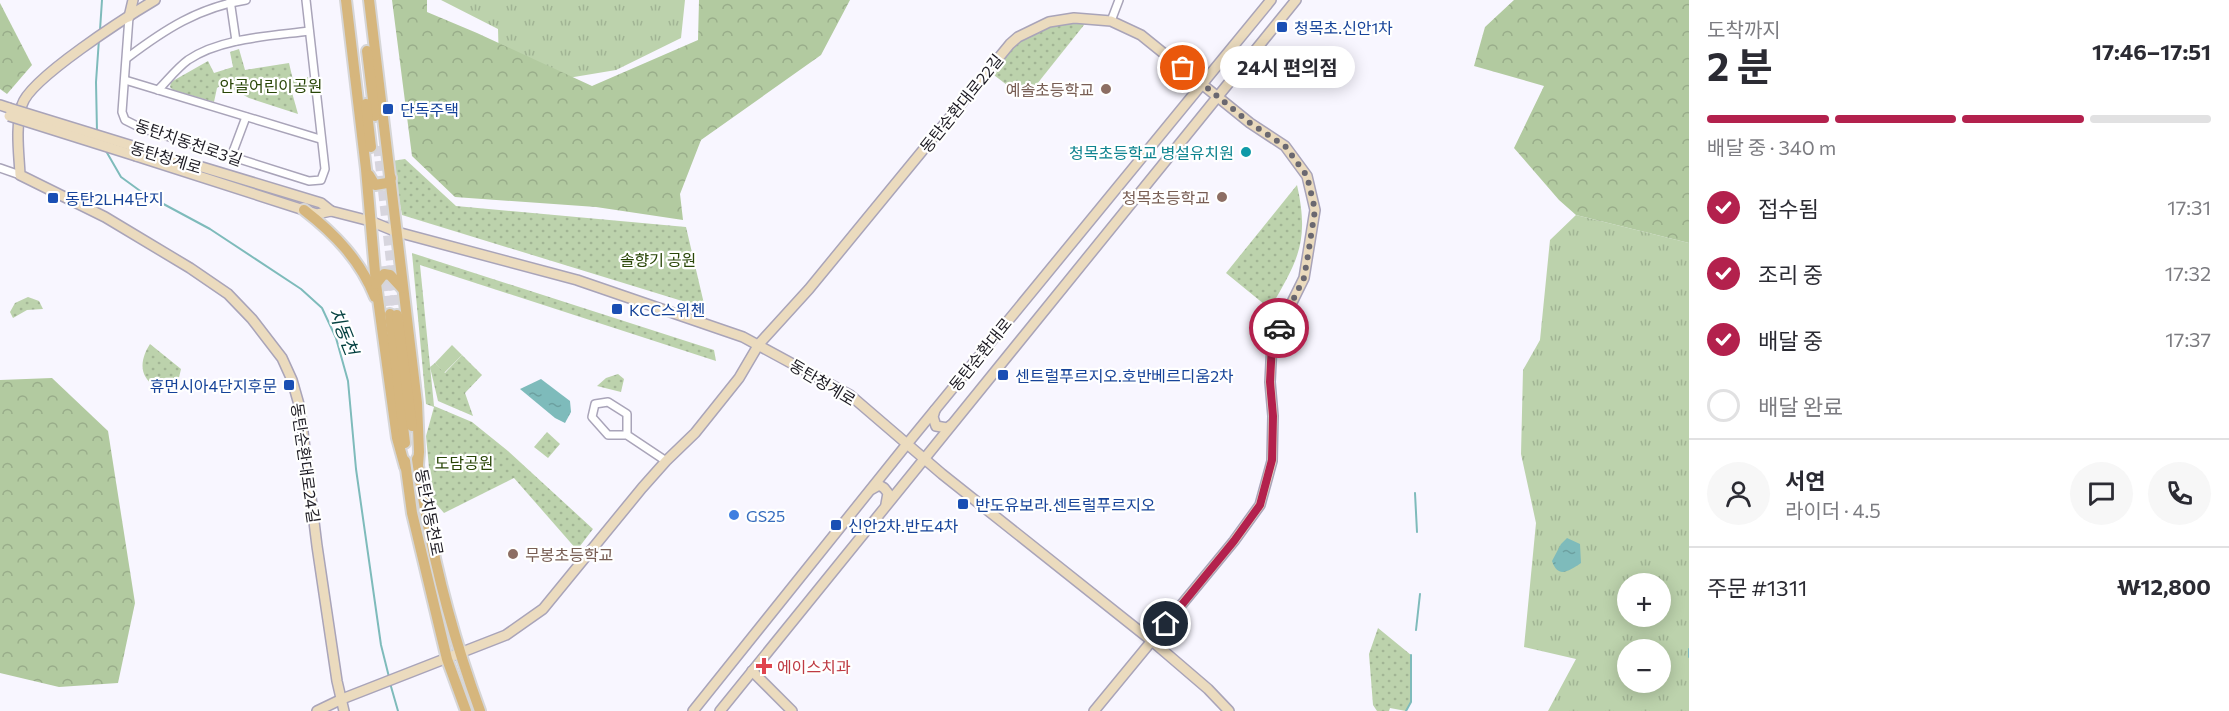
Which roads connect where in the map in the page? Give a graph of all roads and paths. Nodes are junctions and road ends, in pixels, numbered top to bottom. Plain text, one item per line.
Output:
1 (133, 0) edge
2 (155, 0) edge
3 (246, 0) edge
4 (306, 0) edge
5 (346, 0) edge
6 (352, 0) edge
7 (361, 0) edge
8 (369, 0) edge
9 (1119, 0) edge
10 (1271, 0) edge
11 (1296, 0) edge
12 (230, 1) edge
13 (126, 20) junction
14 (1111, 21) junction
15 (309, 31) junction
16 (236, 41) junction
17 (127, 58) junction
18 (125, 80) junction
19 (1202, 84) junction
20 (158, 90) junction
21 (1218, 97) junction
22 (4, 111) edge
23 (246, 117) junction
24 (320, 139) junction
25 (137, 152) junction
26 (231, 157) junction
27 (0, 168) edge
28 (366, 169) junction
29 (20, 175) junction
30 (391, 178) junction
31 (304, 210) junction
32 (331, 211) junction
33 (370, 221) junction
34 (397, 232) junction
35 (376, 284) junction
36 (406, 297) junction
37 (390, 314) junction
38 (759, 344) junction
39 (935, 410) junction
40 (953, 423) junction
41 (627, 435) junction
42 (907, 444) junction
43 (924, 459) junction
44 (666, 461) junction
45 (418, 465) junction
46 (870, 490) junction
47 (885, 506) junction
48 (1152, 641) junction
49 (459, 654) junction
50 (447, 659) junction
51 (752, 671) junction
52 (342, 699) junction
53 (317, 711) edge
54 (344, 711) edge
55 (466, 711) edge
56 (480, 711) edge
57 (693, 711) edge
58 (720, 711) edge
59 (792, 711) edge
60 (1094, 711) edge
61 (1229, 711) edge

1 - 13 street
2 - 13 street
3 - 12 street
4 - 15 street, 동탄치동천로3길
5 - 28 main road
6 - 7 main road
8 - 30 main road
9 - 14 street
10 - 19 street, 동탄순환대로
11 - 21 street, 동탄순환대로
12 - 16 street
12 - 17 street
13 - 17 street, 동탄치동천로3길
13 - 29 street
14 - 19 street, 동탄순환대로22길
14 - 38 street, 동탄순환대로22길
15 - 16 street
15 - 24 street, 동탄치동천로3길
16 - 20 street
17 - 18 street, 동탄치동천로3길
18 - 20 street
18 - 26 street, 동탄치동천로3길
19 - 21 street, 동탄순환대로22길
19 - 39 street, 동탄순환대로
20 - 23 street
21 - 40 street, 동탄순환대로
21 - 48 street, 동탄순환대로22길
22 - 25 street, 동탄청계로, bridge
23 - 24 street
23 - 26 street
24 - 26 street, 동탄치동천로3길
25 - 31 street, 동탄청계로
25 - 32 street, 동탄청계로
27 - 29 street, 동탄순환대로24길
28 - 30 main road
28 - 33 main road
29 - 52 street, 동탄순환대로24길
30 - 34 main road
31 - 32 street, 동탄청계로
31 - 37 main road
32 - 33 street, 동탄청계로
33 - 34 street, 동탄청계로
33 - 35 main road
34 - 36 main road
34 - 38 street, 동탄청계로
35 - 36 main road
35 - 37 main road
36 - 45 main road
37 - 45 main road, 동탄치동천로
37 - 50 main road, 동탄치동천로
38 - 42 street, 동탄청계로
38 - 44 street, 동탄순환대로22길
39 - 40 street
39 - 42 street, 동탄순환대로
40 - 43 street, 동탄순환대로
41 - 41 street
41 - 44 street
42 - 43 street, 동탄청계로
42 - 46 street, 동탄순환대로
43 - 47 street, 동탄순환대로
43 - 48 street, 동탄청계로
44 - 49 street, 동탄순환대로22길
45 - 49 main road, 동탄치동천로
46 - 47 street
46 - 57 street, 동탄순환대로
47 - 51 street, 동탄순환대로
48 - 60 street, 동탄순환대로22길
48 - 61 street, 동탄청계로
49 - 50 street, 동탄순환대로22길
49 - 56 main road, 동탄치동천로
50 - 52 street
50 - 55 main road, 동탄치동천로
51 - 58 street, 동탄순환대로
51 - 59 street
52 - 53 street
52 - 54 street, 동탄순환대로24길

